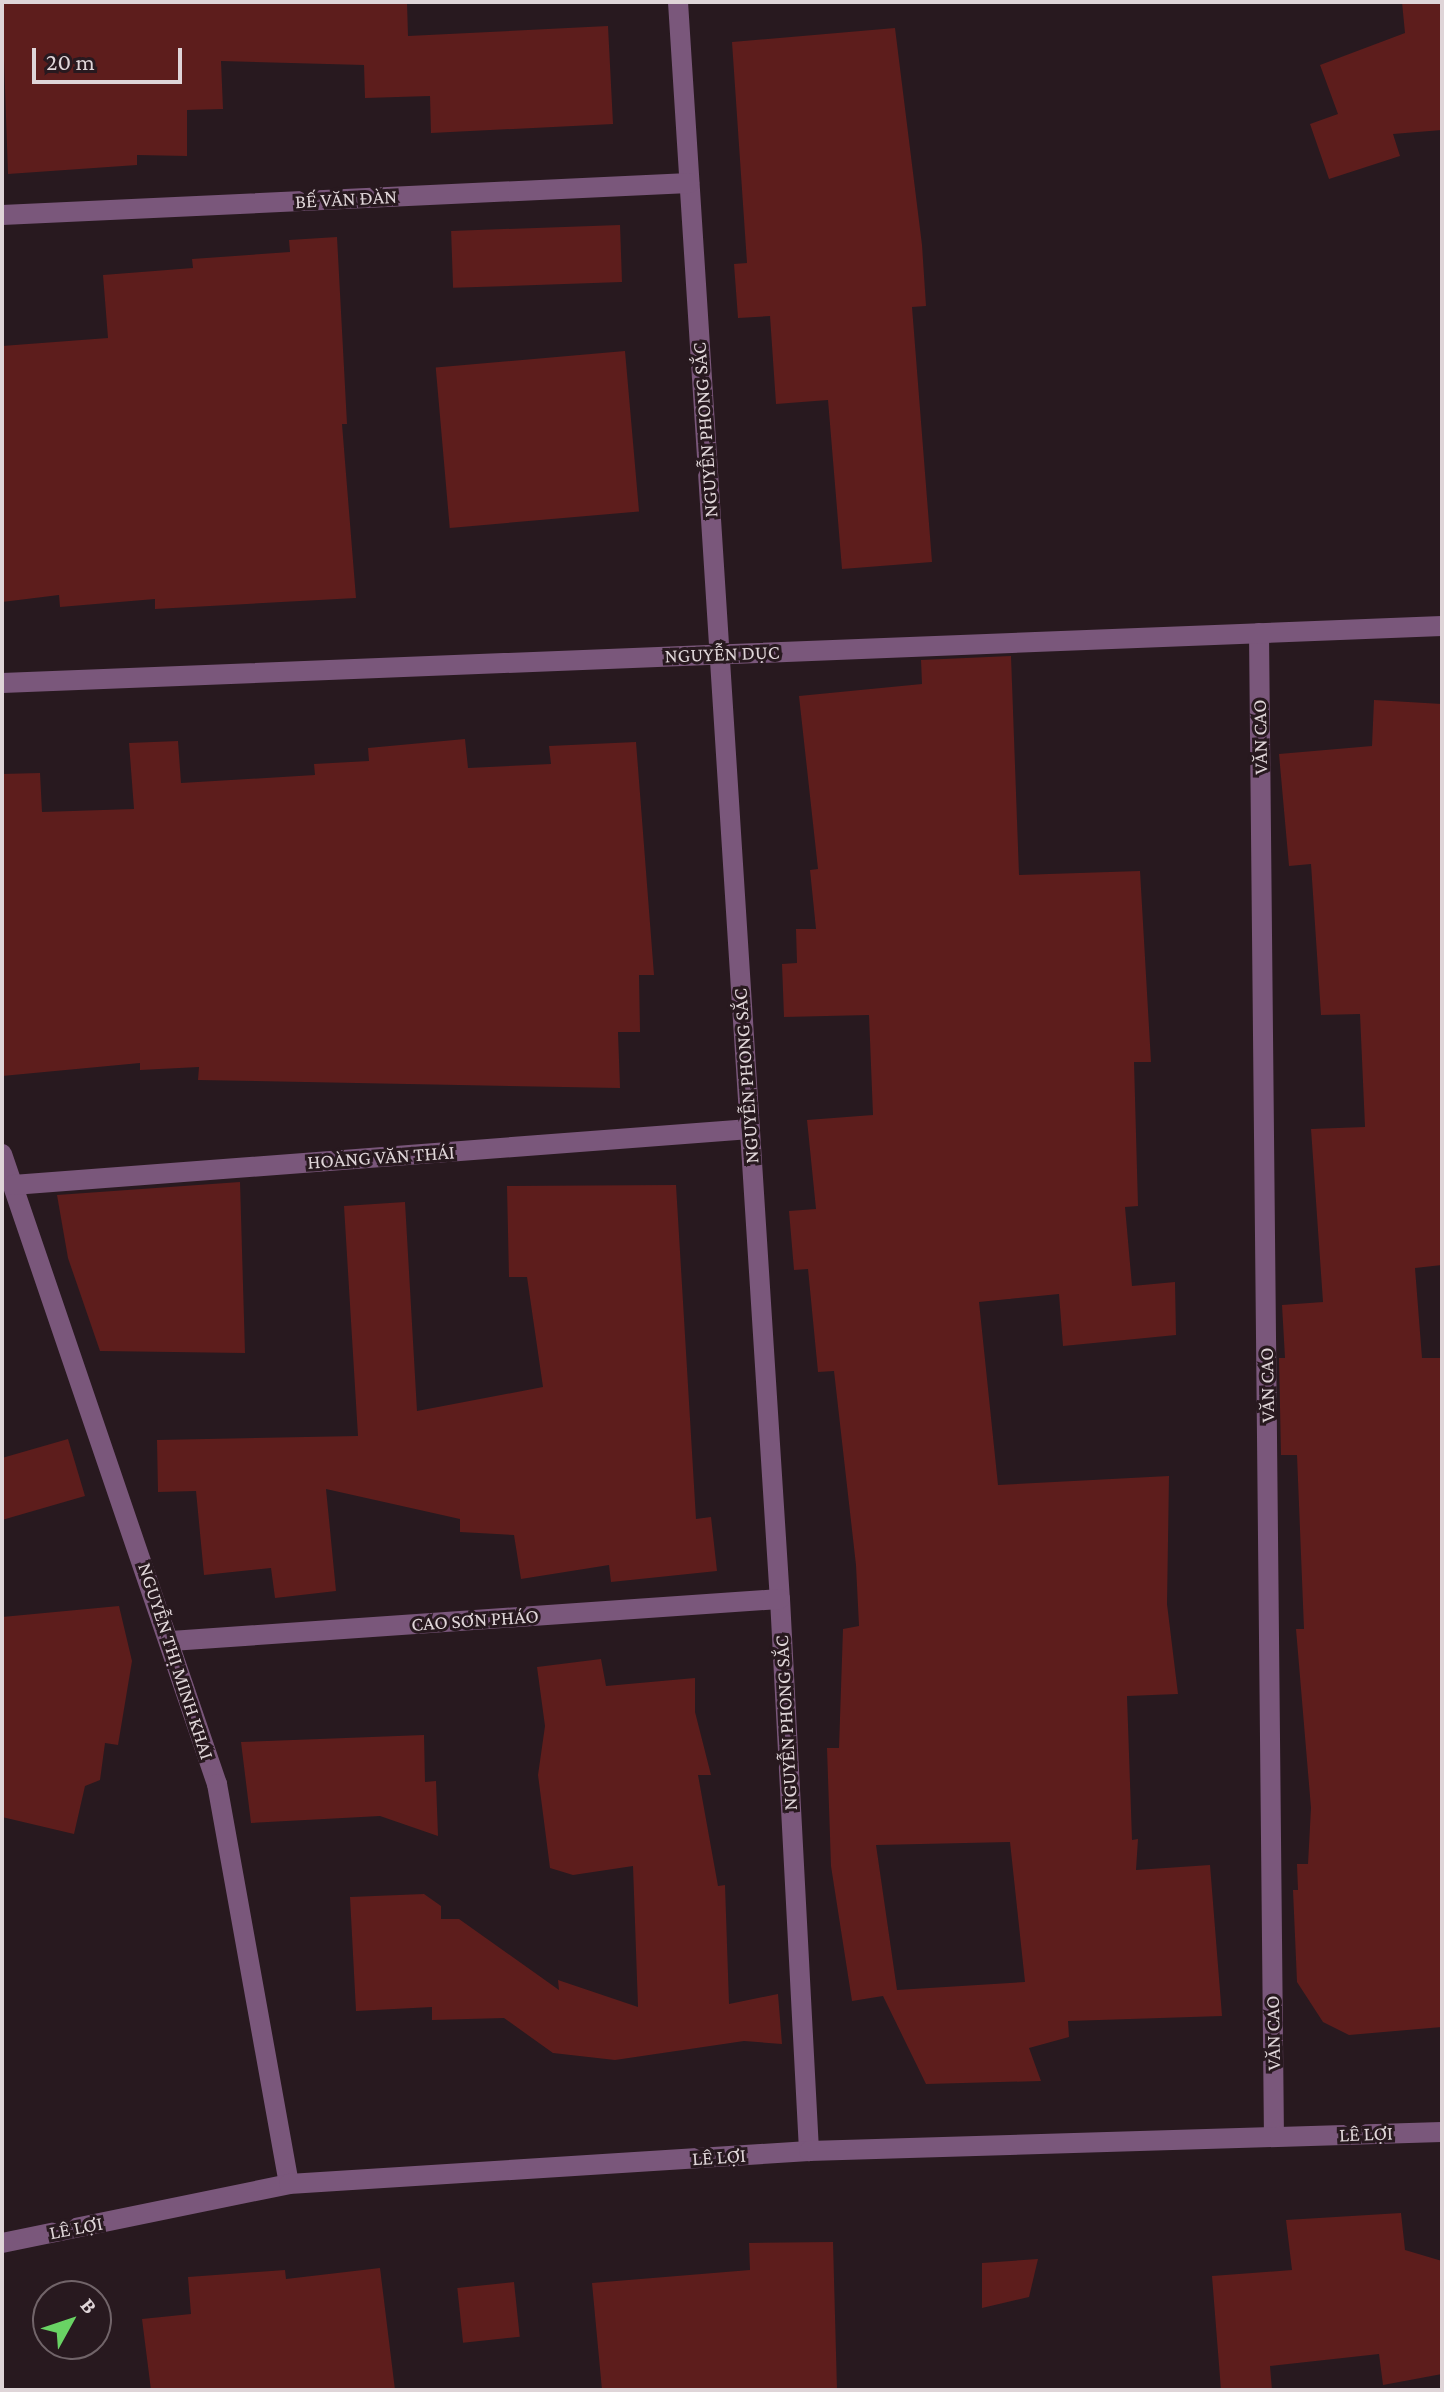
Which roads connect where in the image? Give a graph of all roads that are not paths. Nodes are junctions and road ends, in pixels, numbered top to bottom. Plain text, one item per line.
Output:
1 (678, 2) edge
2 (689, 183) junction
3 (2, 215) edge
4 (1442, 626) edge
5 (1259, 633) junction
6 (719, 654) junction
7 (2, 683) edge
8 (750, 1129) junction
9 (2, 1154) edge
10 (13, 1185) junction
11 (780, 1599) junction
12 (171, 1641) junction
13 (1442, 2132) edge
14 (1274, 2136) junction
15 (809, 2151) junction
16 (289, 2184) junction
17 (2, 2243) edge

1 - 2 street, NGUYỄN PHONG SẮC
2 - 3 street, BẾ VĂN ĐÀN
2 - 6 street, NGUYỄN PHONG SẮC
4 - 5 street, NGUYỄN DỤC
5 - 6 street, NGUYỄN DỤC
5 - 14 street, VĂN CAO
6 - 7 street, NGUYỄN DỤC
6 - 8 street, NGUYỄN PHONG SẮC
8 - 10 street, HOÀNG VĂN THÁI
8 - 11 street, NGUYỄN PHONG SẮC
9 - 10 street, NGUYỄN THỊ MINH KHAI
10 - 12 street, NGUYỄN THỊ MINH KHAI
11 - 12 street, CAO SƠN PHÁO
11 - 15 street, NGUYỄN PHONG SẮC
12 - 16 street, NGUYỄN THỊ MINH KHAI
13 - 14 street, LÊ LỢI
14 - 15 street, LÊ LỢI
15 - 16 street, LÊ LỢI
16 - 17 street, LÊ LỢI

